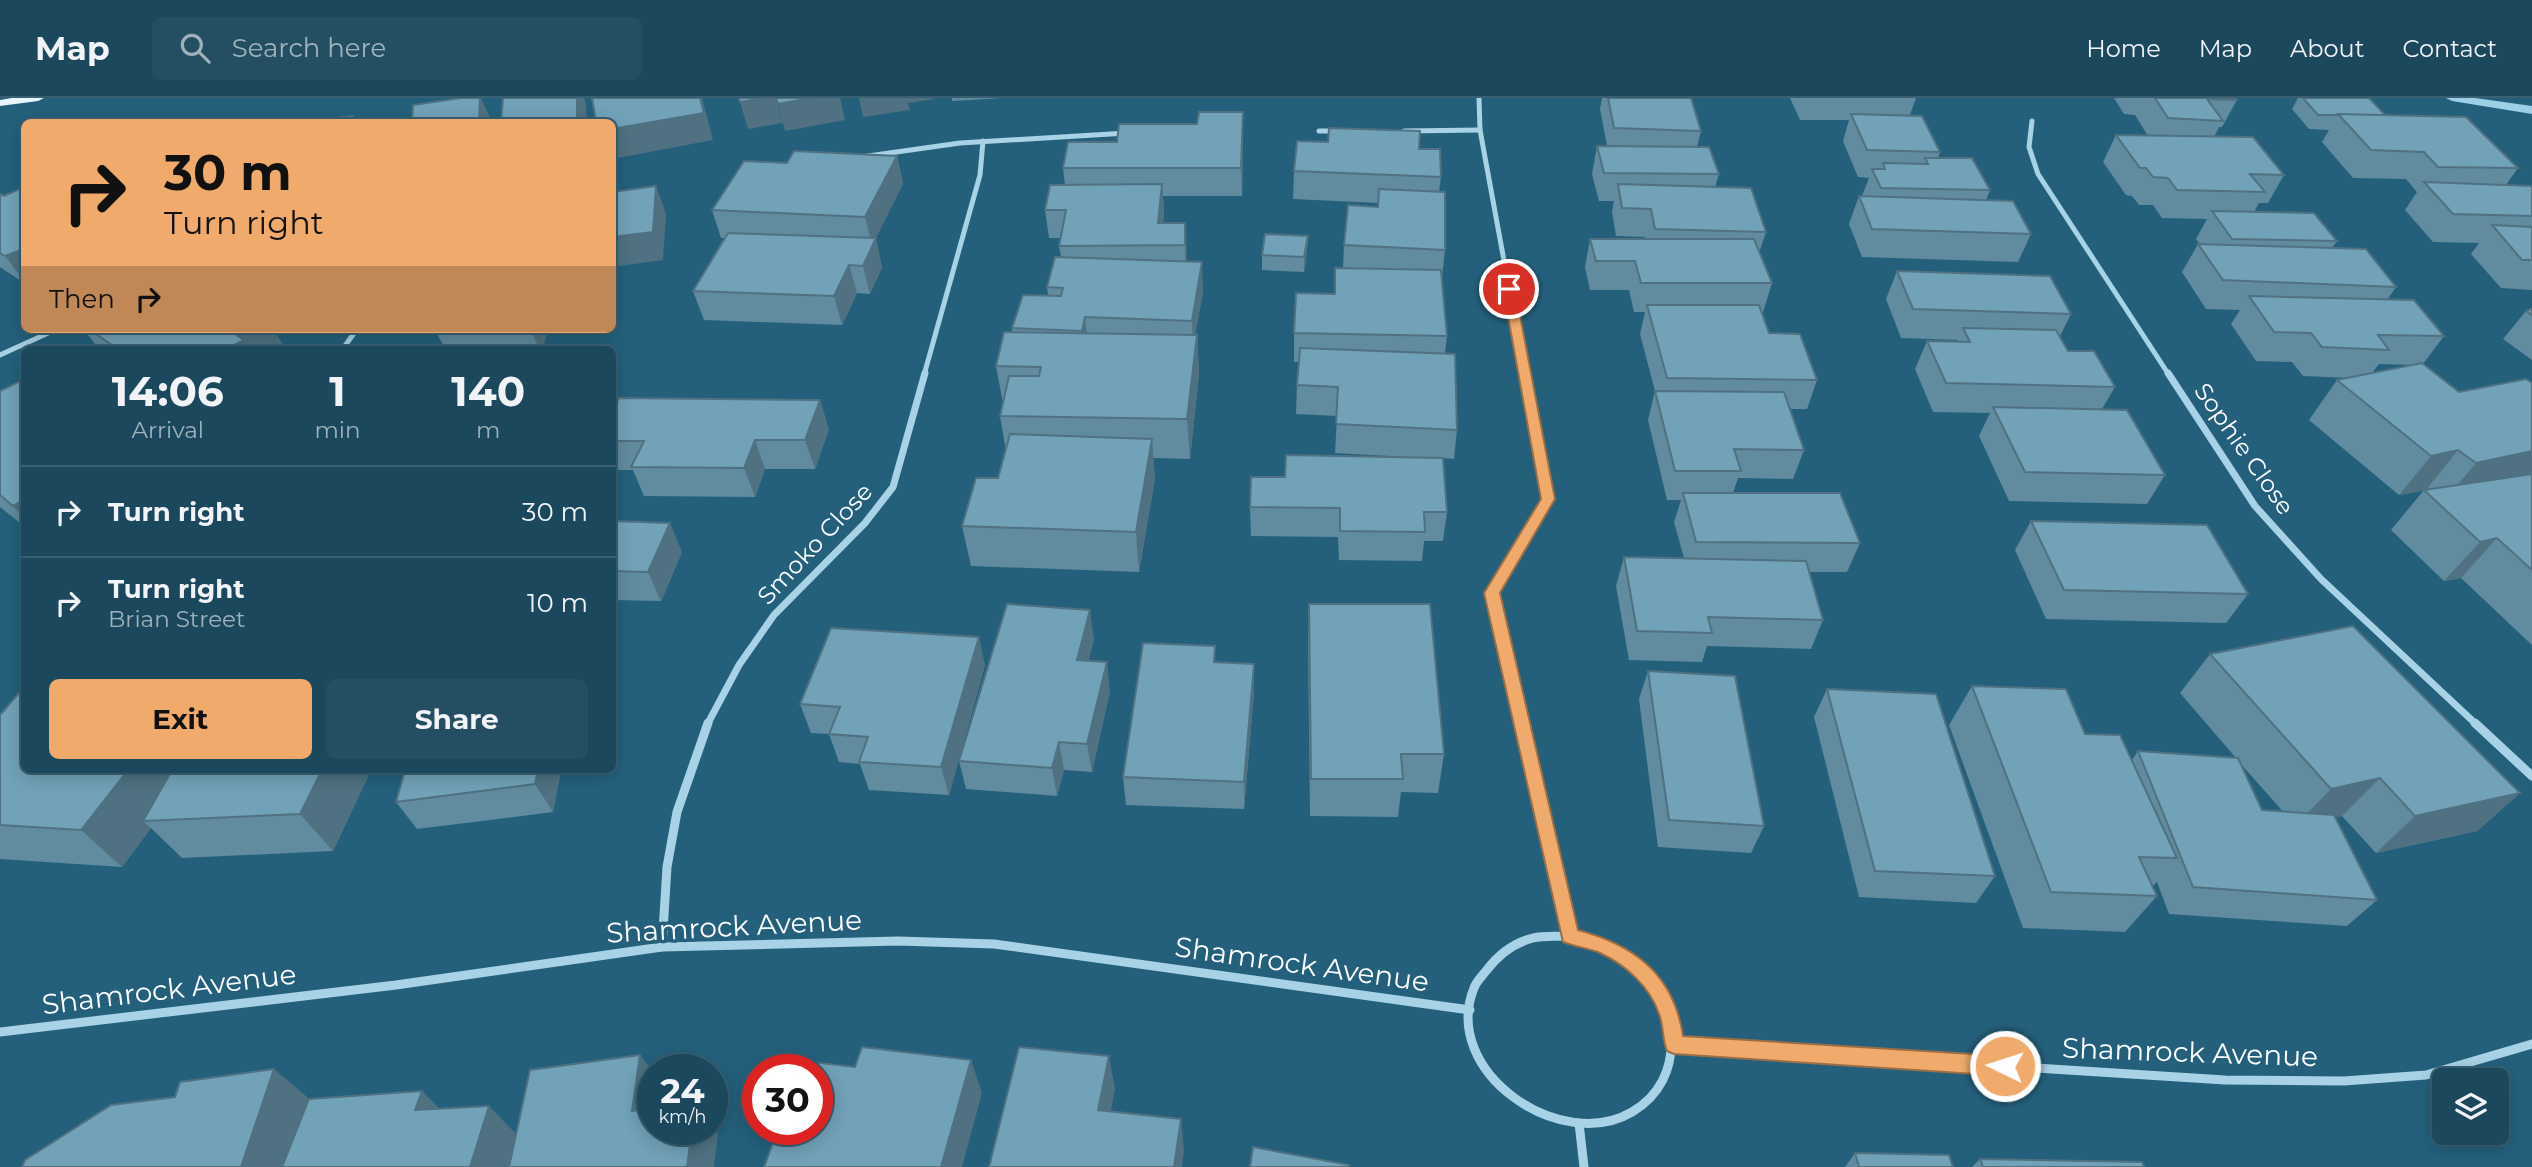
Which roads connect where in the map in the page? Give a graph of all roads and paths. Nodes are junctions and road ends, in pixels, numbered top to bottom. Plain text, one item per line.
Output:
1 (38, 98) edge
2 (1479, 98) edge
3 (0, 103) edge
4 (2032, 121) dead end
5 (1480, 130) junction
6 (1319, 131) dead end
7 (1346, 131) edge
8 (1399, 131) edge
9 (1134, 133) edge
10 (983, 141) junction
11 (858, 157) edge
12 (48, 333) edge
13 (0, 355) edge
14 (2532, 776) edge
15 (1570, 936) junction
16 (662, 947) junction
17 (1471, 1010) junction
18 (0, 1032) edge
19 (2532, 1044) edge
20 (1674, 1045) junction
21 (1579, 1123) junction
22 (1584, 1167) edge

1 - 3 main road
2 - 5 street
4 - 14 street, Sophie Close
5 - 8 street
5 - 15 street
6 - 7 street
9 - 10 street
10 - 11 street
10 - 16 street, Smoko Close
12 - 13 street
15 - 17 street
15 - 20 street
16 - 17 street, Shamrock Avenue
16 - 18 street, Shamrock Avenue
17 - 21 street
19 - 20 street, Shamrock Avenue
20 - 21 street
21 - 22 street

